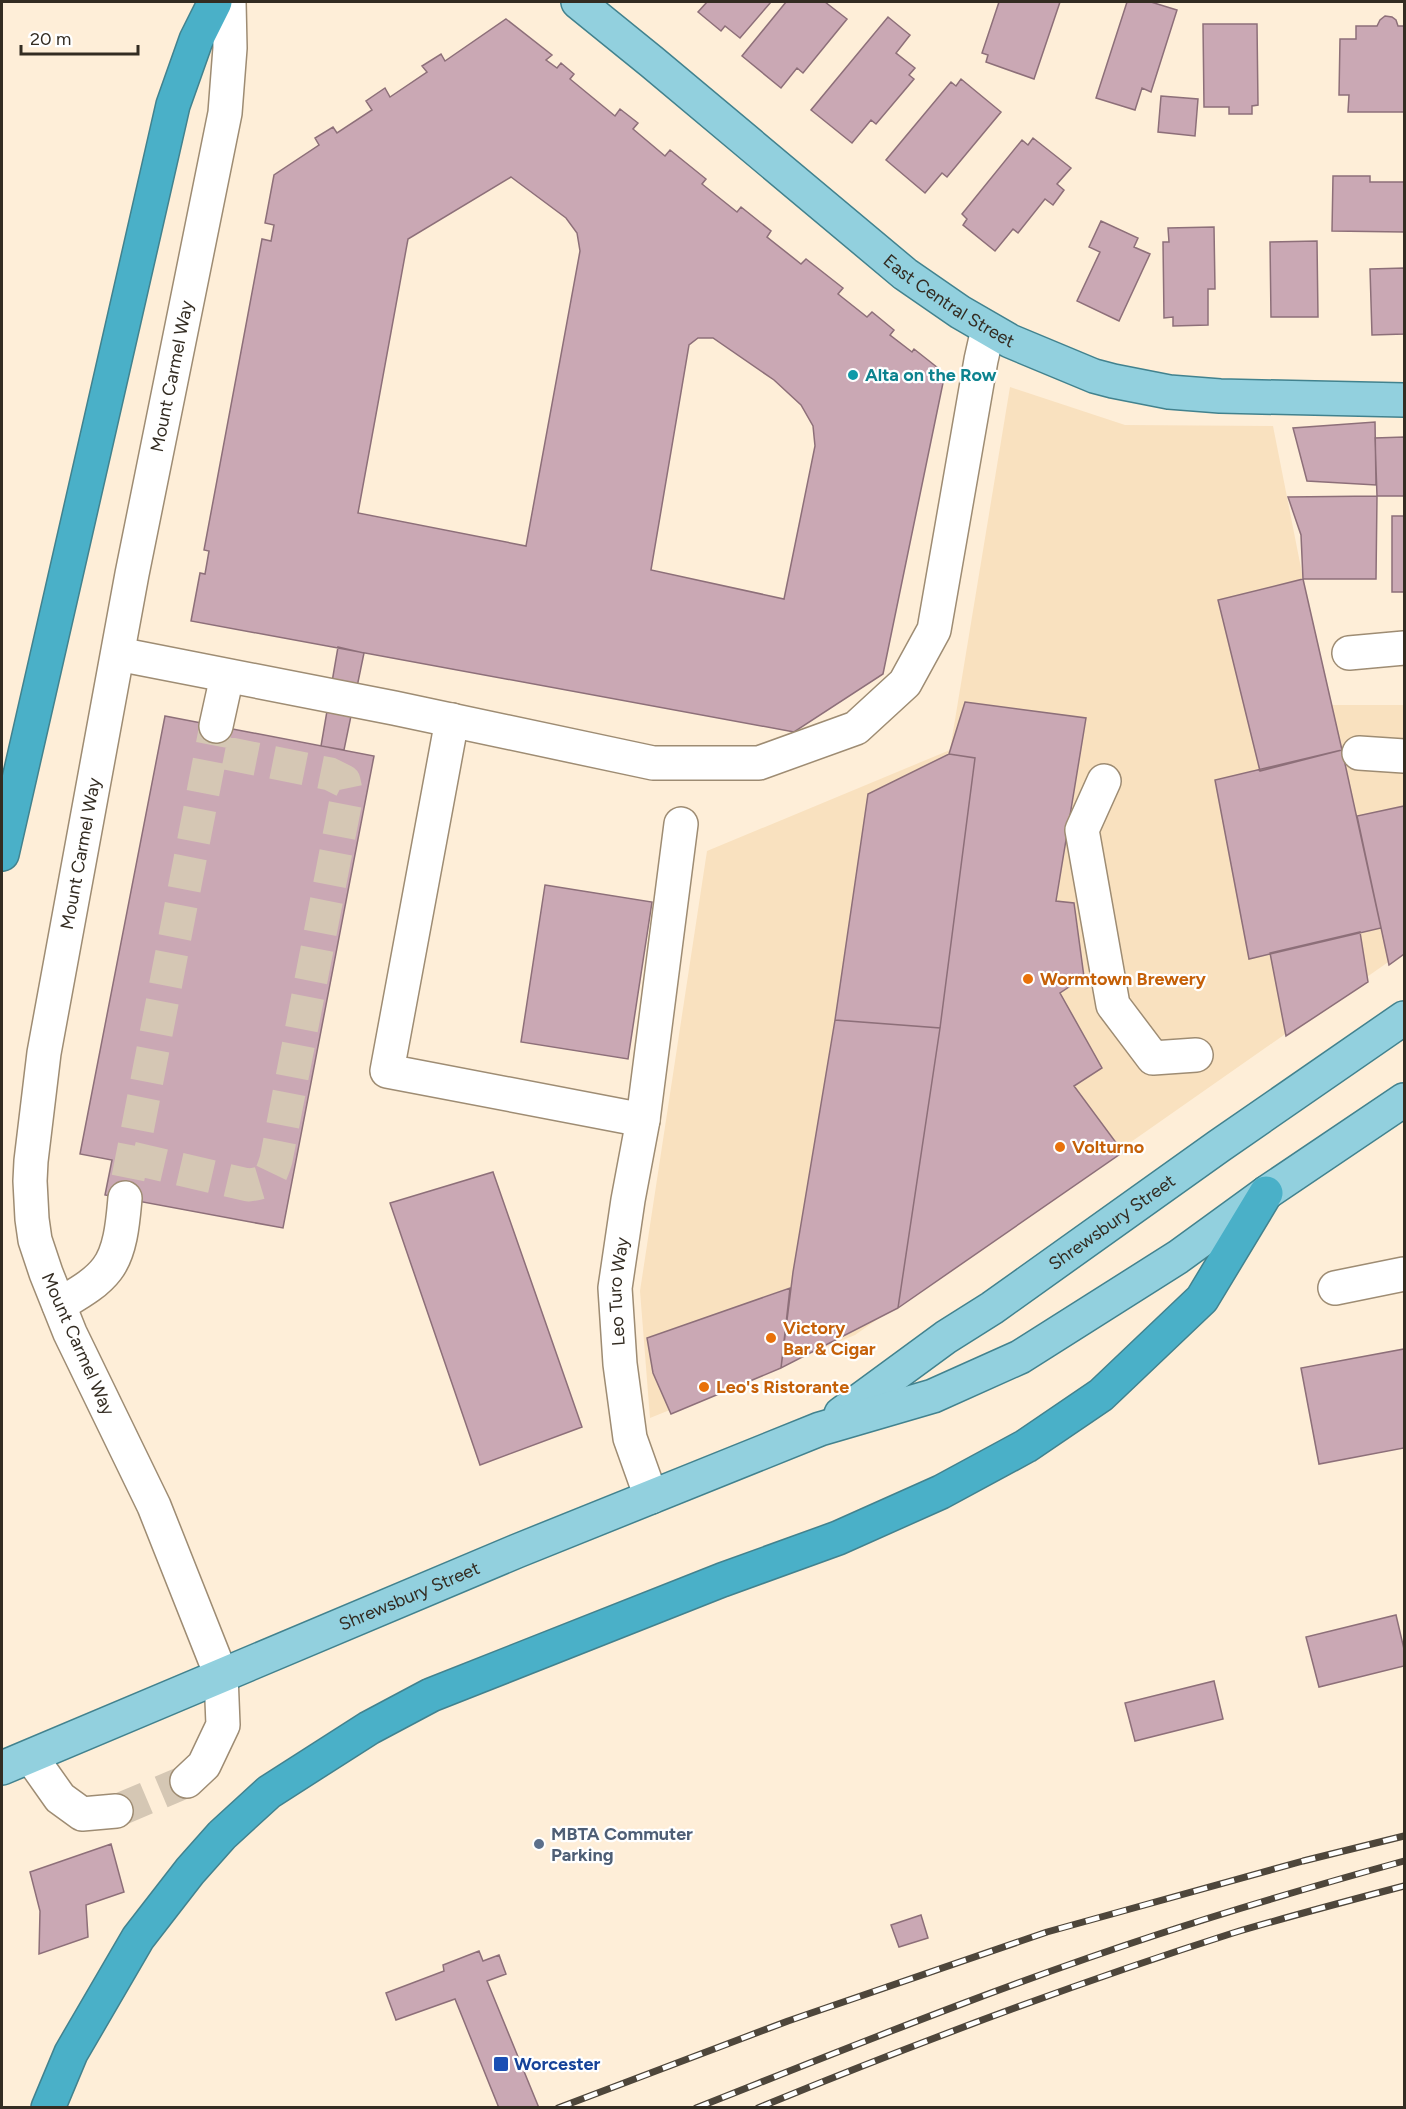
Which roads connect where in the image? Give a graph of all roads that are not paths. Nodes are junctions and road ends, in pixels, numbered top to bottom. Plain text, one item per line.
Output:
1 (215, 2) edge
2 (229, 2) edge
3 (578, 2) edge
4 (988, 329) junction
5 (1404, 400) edge
6 (1404, 648) edge
7 (1349, 653) dead end
8 (118, 654) junction
9 (227, 676) junction
10 (452, 720) junction
11 (216, 726) tunnel mouth
12 (1359, 753) dead end
13 (1404, 756) edge
14 (1104, 781) dead end
15 (681, 824) dead end
16 (2, 854) edge
17 (1404, 1018) edge
18 (1196, 1055) dead end
19 (1404, 1100) edge
20 (643, 1120) junction
21 (1266, 1193) junction
22 (125, 1198) tunnel mouth
23 (1404, 1274) edge
24 (1335, 1288) dead end
25 (59, 1305) junction
26 (820, 1429) junction
27 (651, 1497) junction
28 (221, 1675) junction
29 (16, 1763) edge
30 (187, 1781) tunnel mouth
31 (116, 1811) tunnel mouth
32 (48, 2108) edge

1 - 16 highway
2 - 8 street, Mount Carmel Way
3 - 4 main road, East Central Street
4 - 5 main road, East Central Street
4 - 10 street
6 - 7 street
8 - 9 street
8 - 25 street, Mount Carmel Way
9 - 10 street
9 - 11 street
10 - 20 street
12 - 13 street
14 - 18 street
15 - 20 street, Leo Turo Way
17 - 26 main road, Shrewsbury Street
19 - 21 main road, Shrewsbury Street
20 - 27 street, Leo Turo Way
21 - 26 main road, Shrewsbury Street
21 - 32 highway
22 - 25 street
23 - 24 street
25 - 28 street, Mount Carmel Way
26 - 27 main road, Shrewsbury Street
27 - 28 main road, Shrewsbury Street
28 - 29 main road, Shrewsbury Street
28 - 30 street, Mount Carmel Way
29 - 31 street

